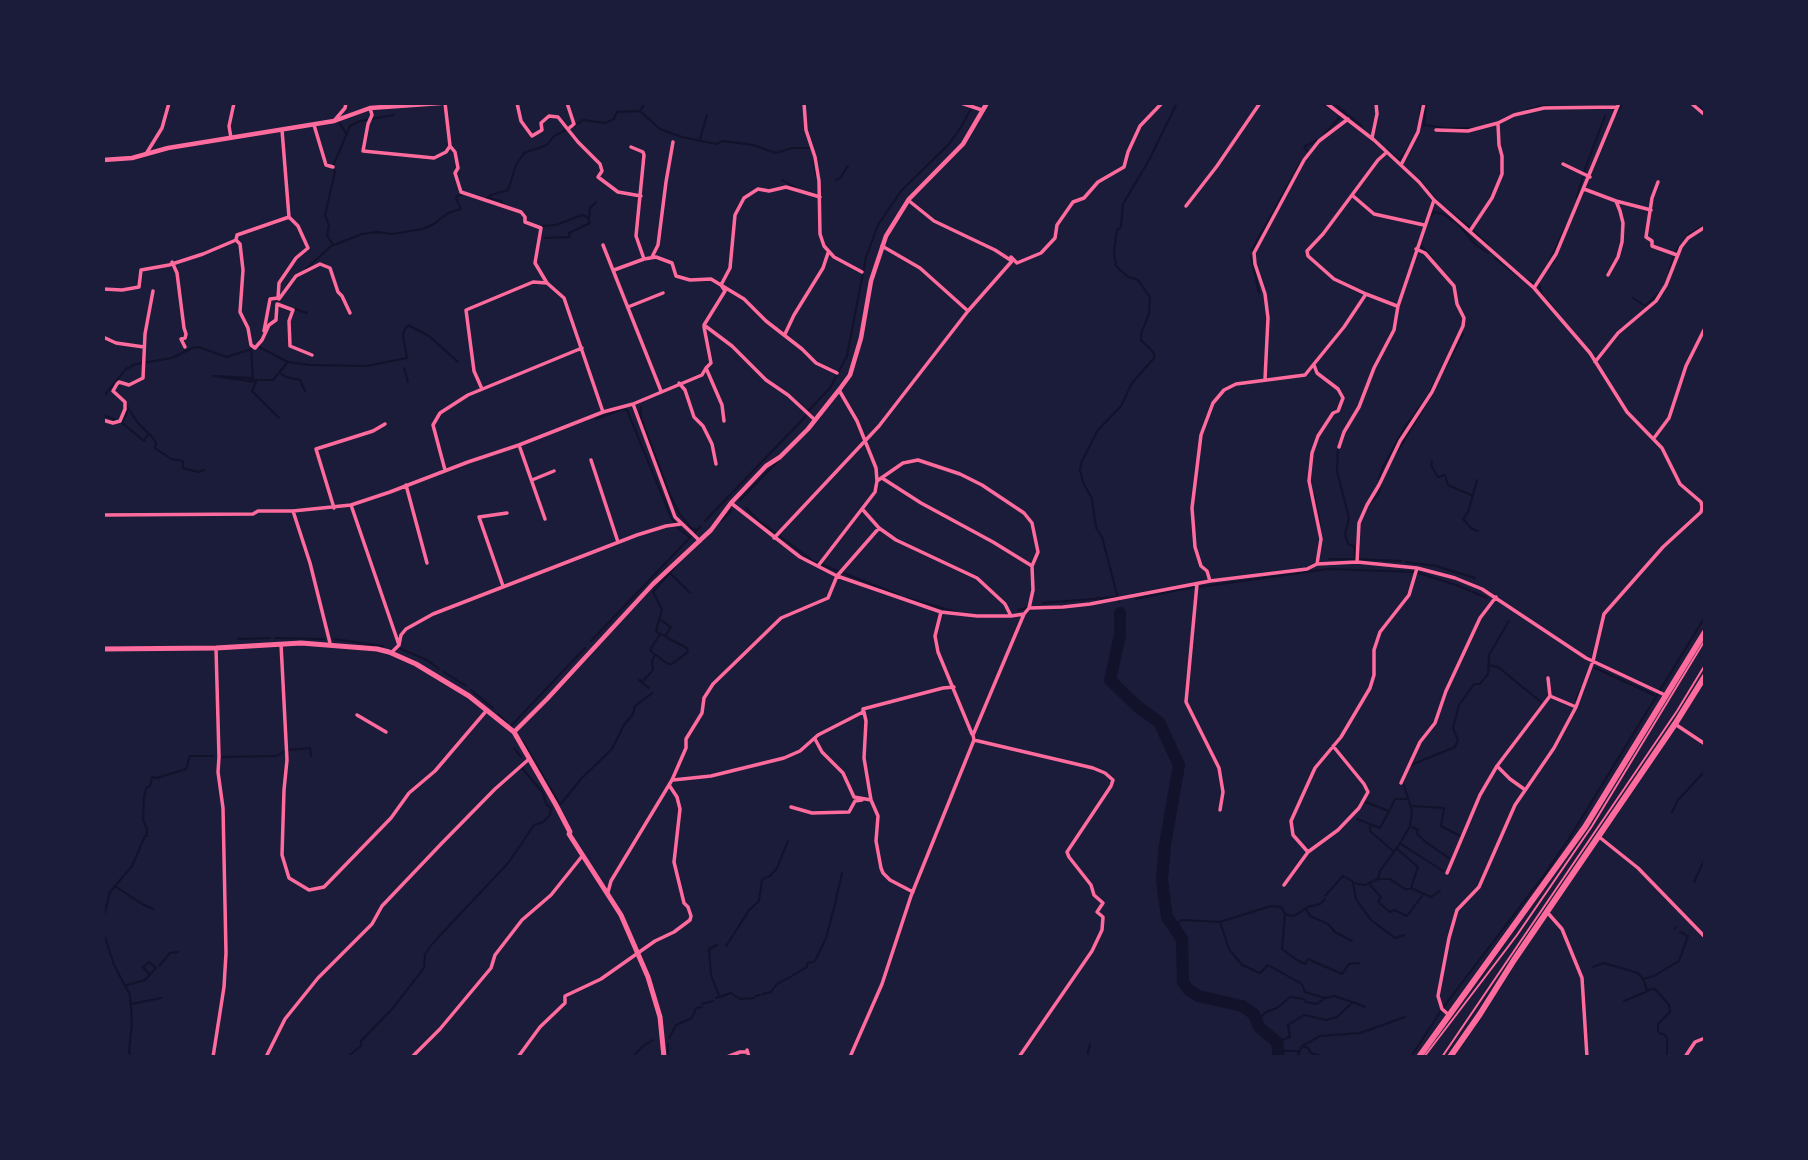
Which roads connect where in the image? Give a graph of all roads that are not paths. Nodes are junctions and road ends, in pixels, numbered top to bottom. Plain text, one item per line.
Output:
1 (169, 103) edge
2 (234, 103) edge
3 (346, 103) edge
4 (443, 103) edge
5 (517, 103) edge
6 (567, 103) edge
7 (804, 103) edge
8 (961, 103) edge
9 (987, 103) edge
10 (1162, 103) edge
11 (1260, 103) edge
12 (1326, 103) edge
13 (1376, 103) edge
14 (1424, 103) edge
15 (1691, 103) edge
16 (1543, 105) edge
17 (1618, 105) edge
18 (370, 108) junction
19 (984, 111) junction
20 (1705, 115) edge
21 (1348, 118) junction
22 (334, 121) junction
23 (313, 123) junction
24 (1497, 123) junction
25 (568, 129) junction
26 (282, 130) junction
27 (1436, 130) dead end
28 (230, 138) junction
29 (1372, 138) junction
30 (673, 142) dead end
31 (450, 146) junction
32 (631, 147) dead end
33 (1387, 152) junction
34 (146, 155) junction
35 (103, 160) edge
36 (1563, 164) dead end
37 (1401, 165) junction
38 (333, 167) dead end
39 (1590, 177) junction
40 (1658, 182) dead end
41 (1584, 189) junction
42 (641, 196) junction
43 (1353, 196) junction
44 (821, 197) junction
45 (907, 199) junction
46 (1434, 200) junction
47 (1616, 201) junction
48 (1186, 206) dead end
49 (1651, 210) junction
50 (289, 217) junction
51 (1424, 225) junction
52 (1705, 227) edge
53 (1470, 231) junction
54 (236, 240) junction
55 (603, 245) dead end
56 (881, 246) junction
57 (1416, 249) junction
58 (828, 253) junction
59 (1677, 254) junction
60 (652, 257) junction
61 (644, 259) junction
62 (1012, 261) junction
63 (172, 262) junction
64 (614, 270) junction
65 (862, 272) dead end
66 (1608, 275) dead end
67 (547, 283) junction
68 (721, 285) junction
69 (1534, 288) junction
70 (103, 289) edge
71 (153, 291) dead end
72 (663, 293) dead end
73 (1366, 295) junction
74 (271, 298) junction
75 (1398, 306) junction
76 (628, 307) junction
77 (968, 311) junction
78 (350, 313) dead end
79 (704, 325) junction
80 (1705, 327) edge
81 (264, 331) dead end
82 (785, 335) junction
83 (103, 337) edge
84 (185, 346) dead end
85 (144, 347) junction
86 (582, 348) junction
87 (312, 355) dead end
88 (1595, 362) junction
89 (1314, 365) junction
90 (706, 368) junction
91 (837, 373) dead end
92 (1265, 379) junction
93 (679, 383) junction
94 (482, 389) junction
95 (839, 390) junction
96 (661, 391) junction
97 (633, 404) junction
98 (603, 412) junction
99 (103, 420) edge
100 (815, 420) junction
101 (724, 421) dead end
102 (385, 424) dead end
103 (1654, 438) junction
104 (865, 441) junction
105 (519, 446) junction
106 (1339, 447) dead end
107 (591, 460) dead end
108 (716, 464) dead end
109 (445, 470) junction
110 (554, 471) dead end
111 (532, 480) junction
112 (880, 480) junction
113 (406, 485) junction
114 (1705, 494) edge
115 (1701, 502) junction
116 (731, 503) junction
117 (351, 505) junction
118 (334, 508) junction
119 (862, 510) junction
120 (293, 511) junction
121 (507, 513) dead end
122 (103, 514) edge
123 (545, 519) dead end
124 (681, 524) junction
125 (879, 528) junction
126 (774, 538) junction
127 (699, 541) junction
128 (618, 542) junction
129 (1357, 562) junction
130 (427, 563) dead end
131 (1317, 564) junction
132 (1032, 566) junction
133 (818, 567) junction
134 (1417, 568) junction
135 (838, 576) junction
136 (1210, 581) junction
137 (1197, 584) junction
138 (503, 586) junction
139 (1496, 597) junction
140 (1029, 608) junction
141 (942, 612) junction
142 (1024, 614) junction
143 (1011, 616) junction
144 (1705, 632) edge
145 (1705, 640) edge
146 (330, 643) junction
147 (281, 644) junction
148 (399, 645) junction
149 (216, 648) junction
150 (103, 649) edge
151 (391, 653) junction
152 (1594, 661) junction
153 (1705, 665) edge
154 (1705, 676) edge
155 (1548, 678) dead end
156 (954, 687) junction
157 (1665, 695) junction
158 (1550, 696) junction
159 (1576, 706) junction
160 (863, 709) junction
161 (487, 710) junction
162 (357, 715) dead end
163 (1675, 724) junction
164 (386, 732) dead end
165 (514, 732) junction
166 (973, 738) junction
167 (815, 739) junction
168 (1705, 744) edge
169 (1333, 747) junction
170 (529, 759) junction
171 (1497, 766) junction
172 (670, 782) junction
173 (1401, 783) dead end
174 (1524, 789) junction
175 (864, 799) junction
176 (872, 800) junction
177 (790, 807) dead end
178 (1220, 810) dead end
179 (1598, 836) junction
180 (1308, 852) junction
181 (583, 855) junction
182 (1447, 873) dead end
183 (1284, 885) dead end
184 (608, 892) junction
185 (913, 892) junction
186 (1547, 912) junction
187 (1705, 937) edge
188 (636, 954) junction
189 (1449, 1015) junction
190 (1705, 1038) edge
191 (213, 1057) edge
192 (266, 1057) edge
193 (412, 1057) edge
194 (518, 1057) edge
195 (664, 1057) edge
196 (727, 1057) edge
197 (749, 1057) edge
198 (850, 1057) edge
199 (1019, 1057) edge
200 (1419, 1057) edge
201 (1424, 1057) edge
202 (1442, 1057) edge
203 (1450, 1057) edge
204 (1587, 1057) edge
205 (1685, 1057) edge

1 - 34 street
2 - 28 street
3 - 22 street
4 - 18 street
4 - 31 street
5 - 25 street
6 - 25 street
7 - 44 street
8 - 19 street
9 - 19 street
10 - 62 street
11 - 48 street
12 - 21 street
13 - 29 street
14 - 37 street
15 - 20 street
16 - 17 street
16 - 24 street
17 - 39 street
18 - 22 street
18 - 31 street
19 - 45 street
21 - 29 street
21 - 92 street
22 - 23 street
23 - 26 street
23 - 38 street
24 - 27 street
24 - 53 street
25 - 42 street
26 - 28 street
26 - 50 street
28 - 34 street
29 - 33 street
30 - 60 street
31 - 67 street
32 - 42 street
33 - 37 street
33 - 43 street
34 - 35 street
36 - 39 street
37 - 46 street
39 - 41 street
40 - 49 street
41 - 47 street
41 - 69 street
42 - 61 street
43 - 51 street
43 - 73 street
44 - 58 street
44 - 68 street
45 - 56 street
45 - 62 street
46 - 51 street
46 - 53 street
47 - 49 street
47 - 66 street
49 - 59 street
50 - 54 street
50 - 74 street
51 - 57 street
52 - 59 street
53 - 69 street
54 - 63 street
54 - 87 street
55 - 64 street
56 - 77 street
56 - 95 street
57 - 75 street
57 - 129 street
58 - 65 street
58 - 82 street
59 - 88 street
60 - 61 street
60 - 68 street
61 - 64 street
62 - 77 street
63 - 70 street
63 - 84 street
64 - 76 street
67 - 86 street
67 - 94 street
68 - 79 street
68 - 82 street
69 - 88 street
71 - 85 street
72 - 76 street
73 - 75 street
73 - 89 street
74 - 78 street
74 - 81 street
75 - 106 street
76 - 96 street
77 - 104 street
79 - 90 street
79 - 100 street
80 - 103 street
82 - 91 street
83 - 85 street
85 - 99 street
86 - 94 street
86 - 98 street
88 - 103 street
89 - 92 street
89 - 131 street
90 - 93 street
90 - 101 street
92 - 136 street
93 - 96 street
93 - 108 street
94 - 109 street
95 - 100 street
95 - 104 street
96 - 97 street
97 - 98 street
97 - 124 street
98 - 105 street
100 - 116 street
102 - 118 street
103 - 115 street
104 - 112 street
104 - 126 street
105 - 109 street
105 - 111 street
107 - 128 street
109 - 113 street
110 - 111 street
111 - 123 street
112 - 119 street
112 - 132 street
112 - 132 street
113 - 117 street
113 - 130 street
114 - 115 street
115 - 152 street
116 - 126 street
116 - 127 street
117 - 118 street
117 - 148 street
118 - 120 street
119 - 125 street
119 - 133 street
120 - 122 street
120 - 146 street
121 - 138 street
124 - 127 street
124 - 128 street
125 - 135 street
125 - 143 street
126 - 133 street
127 - 165 street
128 - 138 street
129 - 131 street
129 - 134 street
131 - 136 street
132 - 140 street
133 - 135 street
134 - 139 street
134 - 169 street
135 - 141 street
135 - 172 street
136 - 137 street
137 - 140 street
137 - 178 street
138 - 148 street
139 - 152 street
139 - 173 street
140 - 142 street
141 - 143 street
141 - 156 street
142 - 143 street
142 - 166 street
144 - 157 highway
145 - 201 lane
146 - 147 main road
146 - 151 main road
147 - 149 main road
147 - 161 street
148 - 151 street
149 - 150 main road
149 - 191 street
151 - 161 main road
152 - 157 street
152 - 159 street
153 - 202 lane
154 - 163 highway
155 - 158 street
156 - 160 street
156 - 166 street
157 - 189 highway
158 - 159 street
158 - 171 street
159 - 174 street
160 - 167 street
160 - 176 street
161 - 165 main road
162 - 164 street
163 - 168 street
163 - 179 highway
165 - 170 main road
166 - 185 street
166 - 199 street
167 - 172 street
167 - 175 street
169 - 180 street
169 - 180 street
170 - 181 main road
170 - 192 street
171 - 174 street
171 - 182 street
172 - 184 street
172 - 188 street
174 - 189 street
175 - 176 street
175 - 177 street
176 - 185 street
179 - 186 highway
179 - 187 street
180 - 183 street
181 - 184 main road
181 - 193 street
184 - 188 main road
185 - 198 street
186 - 203 highway
186 - 204 street
188 - 194 street
188 - 195 main road
189 - 200 highway
190 - 205 street
196 - 197 street

